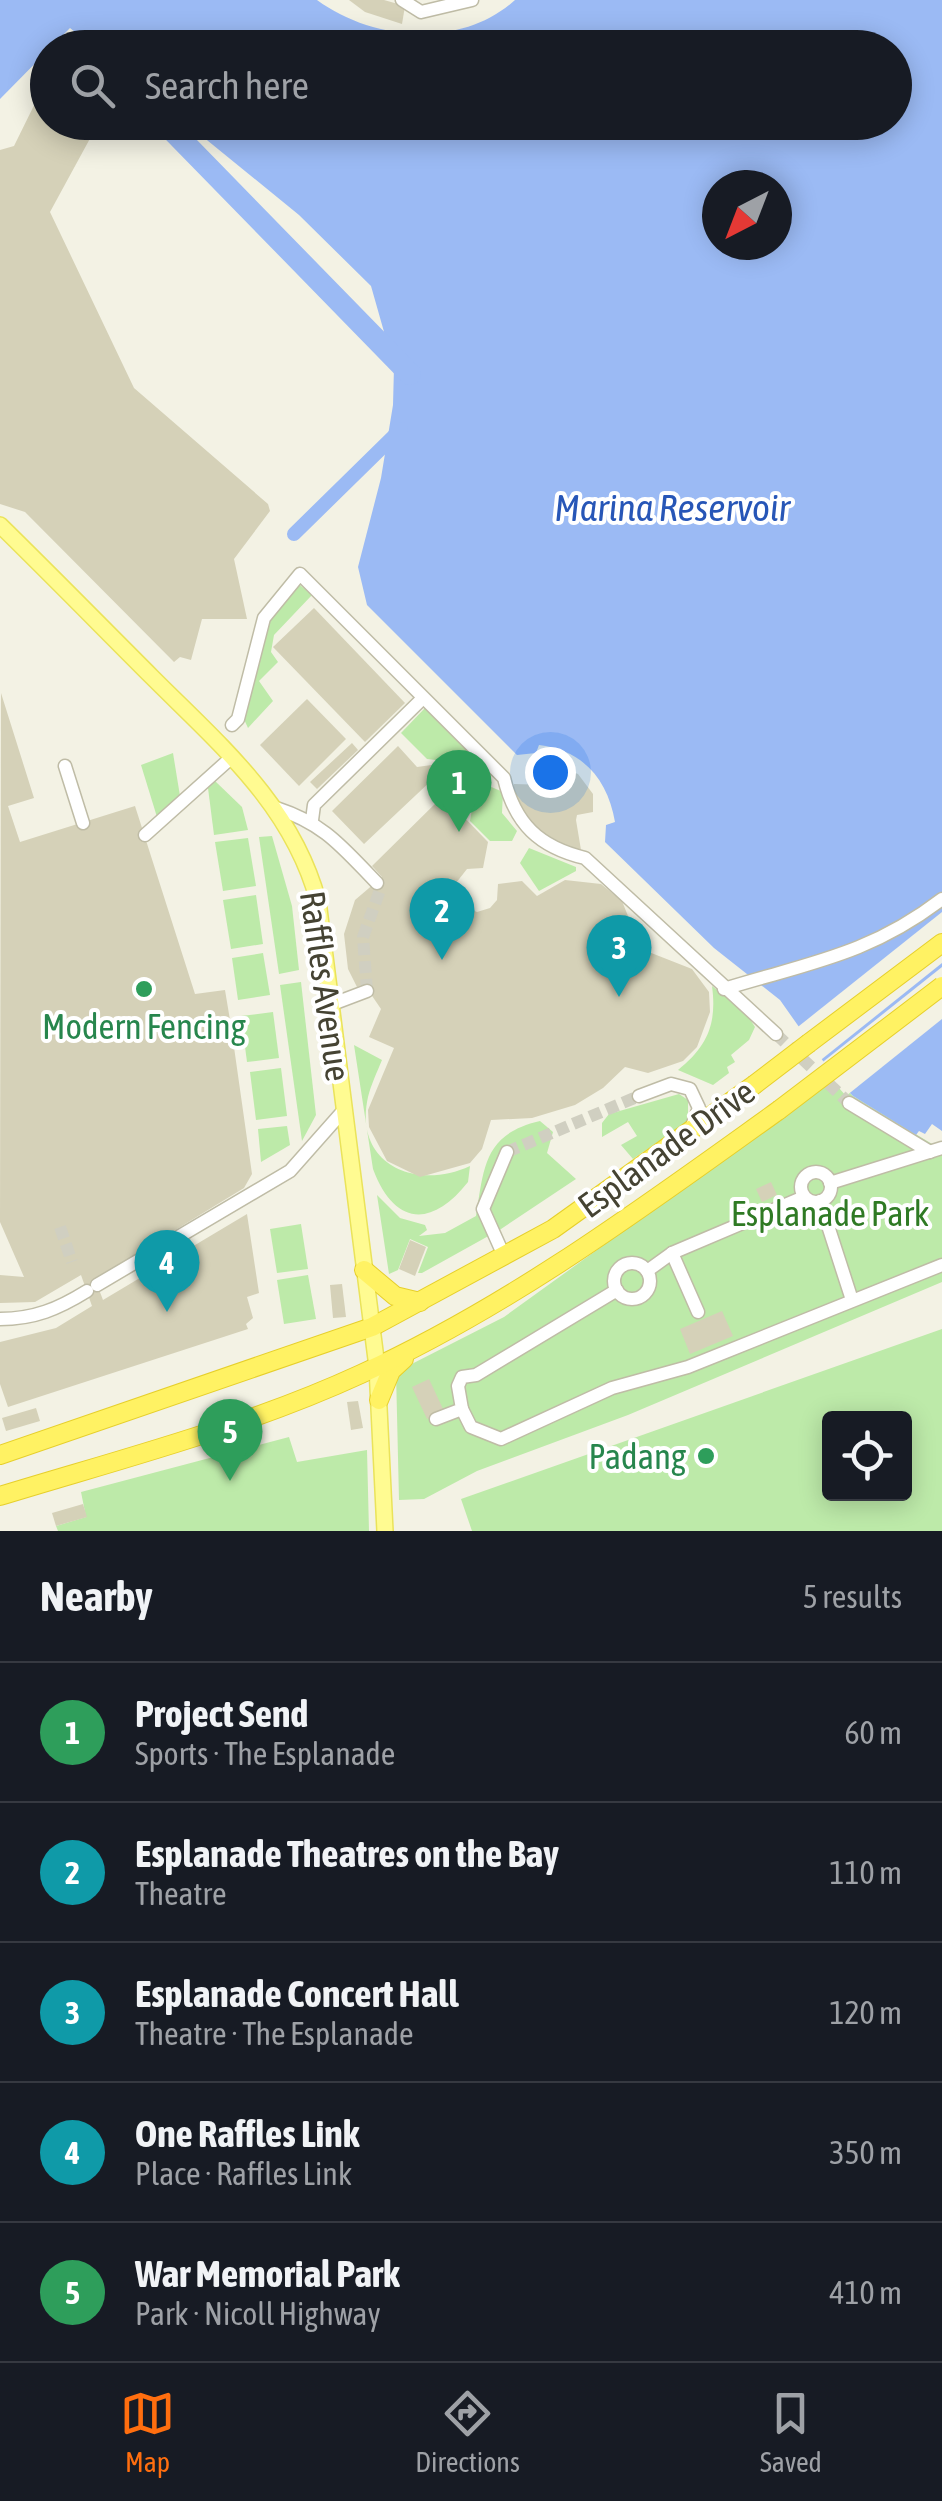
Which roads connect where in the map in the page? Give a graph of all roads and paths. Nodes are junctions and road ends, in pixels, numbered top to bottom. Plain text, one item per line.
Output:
1 (402, 0) edge
2 (472, 0) edge
3 (0, 525) edge
4 (423, 698) junction
5 (232, 724) dead end
6 (232, 757) junction
7 (64, 766) dead end
8 (276, 808) junction
9 (312, 820) junction
10 (83, 822) dead end
11 (144, 835) dead end
12 (377, 883) dead end
13 (942, 900) edge
14 (942, 943) edge
15 (942, 986) edge
16 (724, 989) junction
17 (367, 991) dead end
18 (330, 1006) junction
19 (776, 1034) tunnel mouth
20 (639, 1096) tunnel mouth
21 (848, 1103) tunnel mouth
22 (344, 1110) junction
23 (689, 1133) junction
24 (507, 1152) tunnel mouth
25 (938, 1152) edge
26 (830, 1182) junction
27 (804, 1197) junction
28 (820, 1201) junction
29 (672, 1253) junction
30 (504, 1256) junction
31 (942, 1264) edge
32 (364, 1270) junction
33 (647, 1270) junction
34 (617, 1290) junction
35 (852, 1300) junction
36 (420, 1302) junction
37 (698, 1312) dead end
38 (0, 1320) edge
39 (372, 1327) junction
40 (436, 1334) junction
41 (377, 1367) junction
42 (379, 1400) junction
43 (462, 1409) junction
44 (436, 1419) dead end
45 (0, 1455) edge
46 (0, 1496) edge
47 (384, 1531) edge

1 - 2 street
3 - 6 main road, Raffles Avenue
4 - 5 street
4 - 9 street
4 - 16 street
6 - 8 main road, Raffles Avenue
6 - 11 street
7 - 10 street
8 - 9 street
8 - 18 main road, Raffles Avenue
9 - 12 street
13 - 16 street
14 - 23 highway, Esplanade Drive, bridge
15 - 40 highway, Esplanade Drive, bridge
16 - 19 street
17 - 18 street
18 - 22 main road, Raffles Avenue
20 - 23 street
21 - 25 street
22 - 32 main road, Raffles Avenue
22 - 38 street
23 - 30 highway, Esplanade Drive
24 - 30 street
25 - 26 street
26 - 27 street
26 - 28 street
27 - 28 street
27 - 29 street
28 - 35 street
29 - 33 street
29 - 37 street
30 - 36 highway, Esplanade Drive
31 - 35 street
32 - 36 highway
32 - 39 main road, Raffles Avenue
33 - 34 street
33 - 34 street
34 - 43 street
35 - 43 street
36 - 39 highway, Esplanade Drive
39 - 41 main road, Raffles Avenue
39 - 45 highway, Esplanade Drive
40 - 41 highway, Esplanade Drive
40 - 42 highway
41 - 42 main road, Raffles Avenue
41 - 46 highway, Esplanade Drive
42 - 47 main road, Raffles Avenue
43 - 44 street

